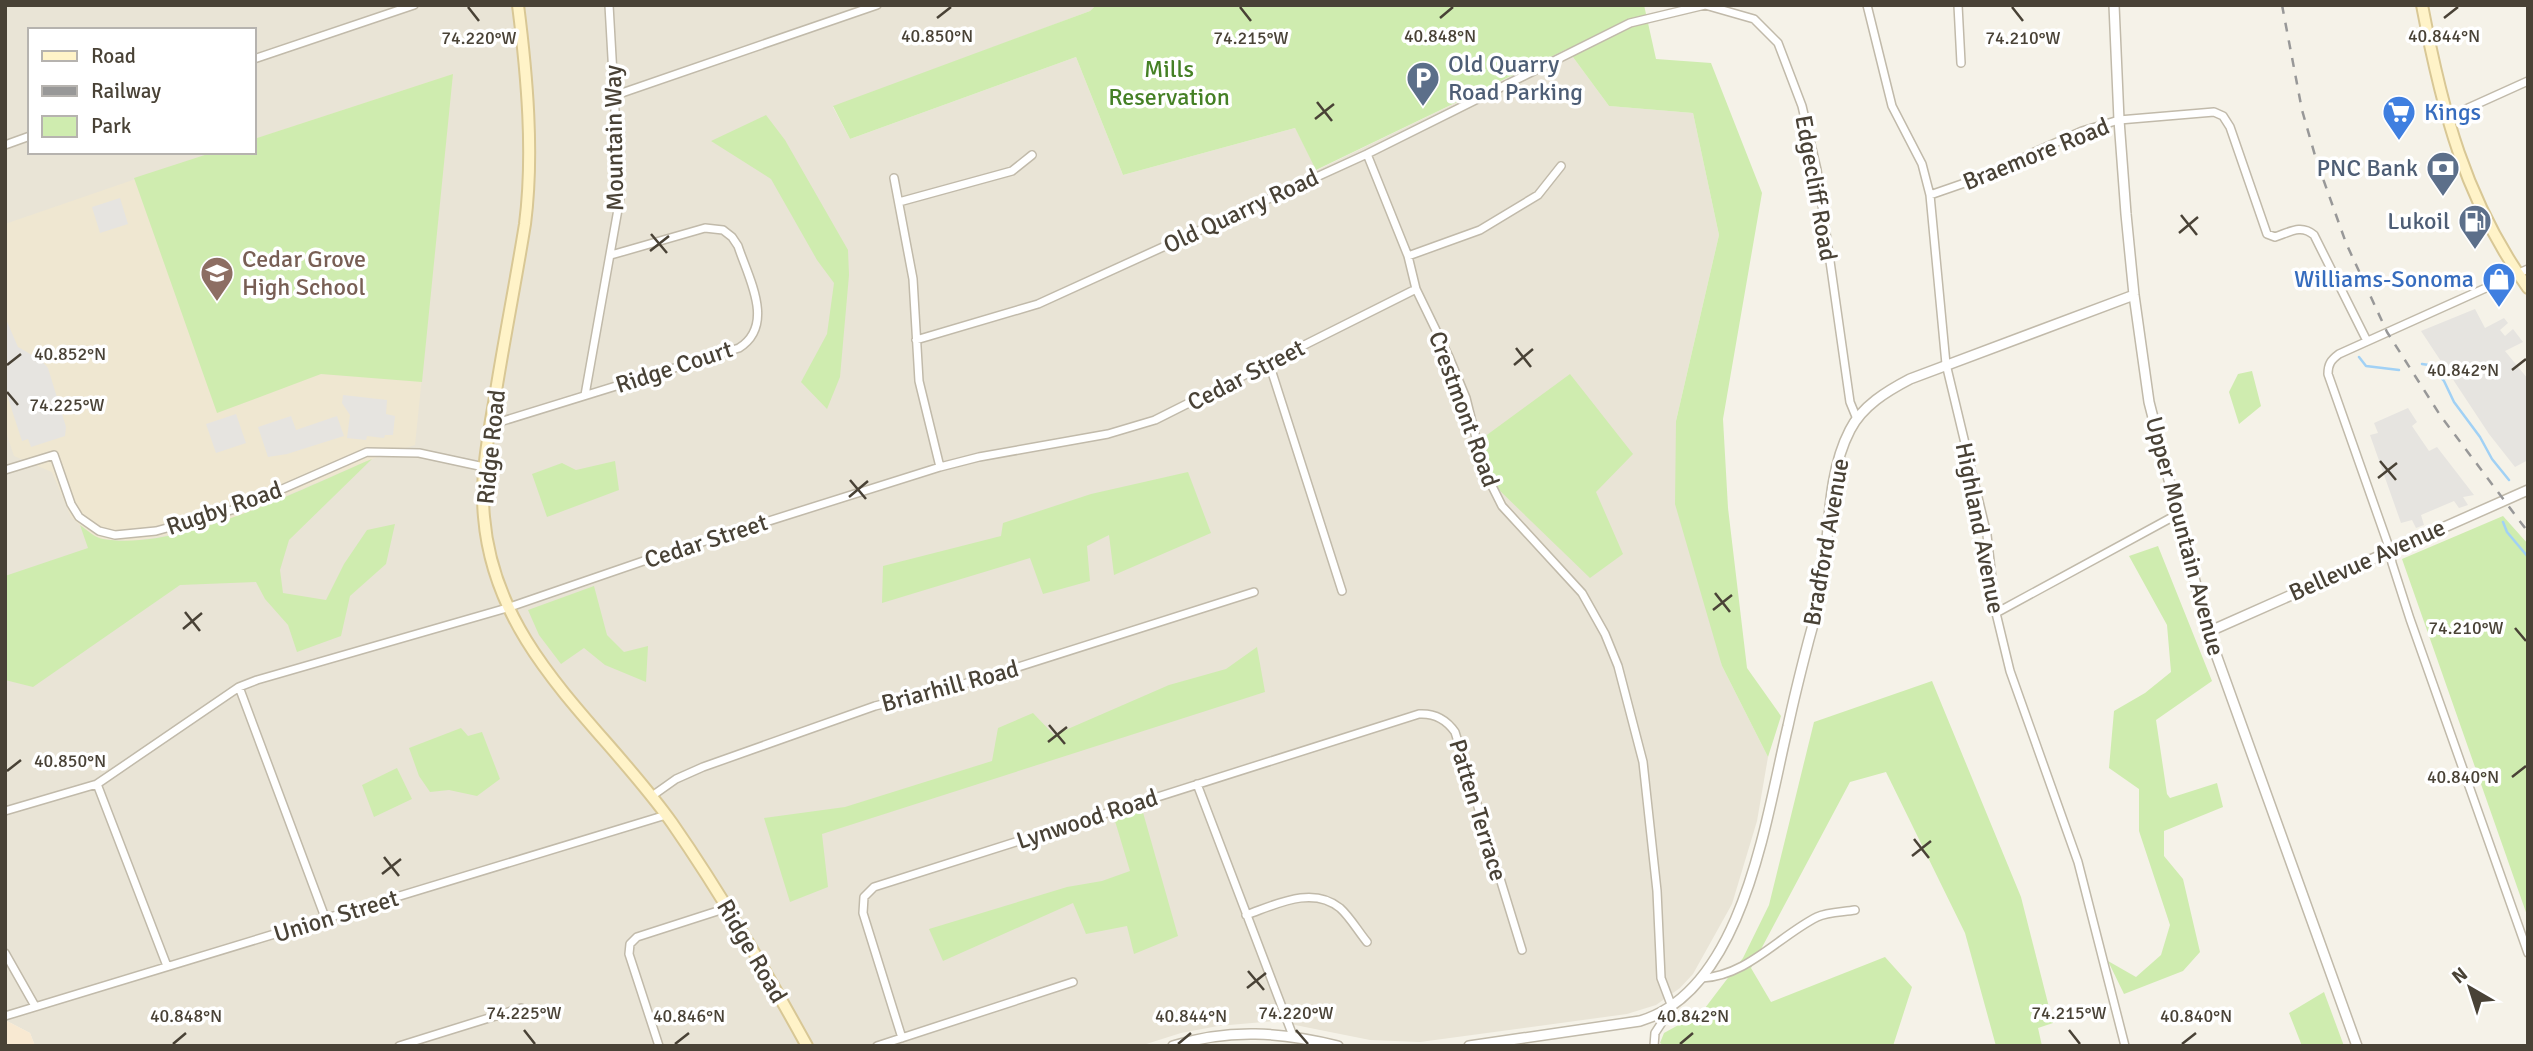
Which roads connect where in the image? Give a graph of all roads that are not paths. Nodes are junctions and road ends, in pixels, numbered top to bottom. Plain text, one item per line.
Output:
1 (414, 5) edge
2 (518, 5) edge
3 (609, 5) edge
4 (877, 5) edge
5 (1705, 5) edge
6 (1867, 5) edge
7 (1958, 5) edge
8 (2114, 5) edge
9 (2422, 5) edge
10 (256, 58) edge
11 (1556, 58) joint
12 (1961, 62) dead end
13 (2528, 81) edge
14 (615, 95) junction
15 (2446, 118) junction
16 (2119, 120) junction
17 (28, 137) edge
18 (5, 145) edge
19 (1367, 154) junction
20 (1032, 155) dead end
21 (1561, 166) dead end
22 (894, 177) dead end
23 (1930, 195) junction
24 (899, 202) junction
25 (611, 256) junction
26 (1408, 256) junction
27 (2523, 271) edge
28 (2528, 288) edge
29 (1416, 289) junction
30 (2134, 295) junction
31 (916, 340) junction
32 (2367, 341) junction
33 (1269, 363) junction
34 (1946, 364) junction
35 (586, 395) junction
36 (1857, 419) junction
37 (490, 425) junction
38 (484, 467) junction
39 (940, 467) junction
40 (5, 470) edge
41 (2528, 490) edge
42 (2178, 514) junction
43 (2390, 550) junction
44 (1342, 591) dead end
45 (1254, 592) dead end
46 (507, 608) junction
47 (1996, 613) junction
48 (2208, 632) junction
49 (239, 687) junction
50 (97, 784) junction
51 (1197, 784) junction
52 (652, 796) junction
53 (5, 811) edge
54 (666, 815) junction
55 (727, 908) junction
56 (1855, 910) dead end
57 (1246, 915) junction
58 (326, 920) junction
59 (1367, 942) dead end
60 (1522, 950) dead end
61 (5, 953) edge
62 (2528, 953) edge
63 (167, 966) junction
64 (1702, 978) junction
65 (1073, 982) dead end
66 (35, 1006) junction
67 (1672, 1007) junction
68 (521, 1008) dead end
69 (5, 1016) edge
70 (1293, 1036) junction
71 (902, 1038) junction
72 (399, 1046) edge
73 (659, 1046) edge
74 (807, 1046) edge
75 (877, 1046) edge
76 (1173, 1046) edge
77 (1338, 1046) edge
78 (1469, 1046) edge
79 (1654, 1046) edge
80 (2125, 1046) edge
81 (2357, 1046) edge

1 - 10 street
2 - 37 main road, Ridge Road
3 - 14 street, Mountain Way
4 - 14 street
5 - 11 street, Edgecliff Road
5 - 36 street, Edgecliff Road
6 - 23 street, Highland Avenue
7 - 12 street
8 - 16 street, Upper Mountain Avenue
9 - 15 main road
11 - 19 street, Old Quarry Road
13 - 15 street
14 - 25 street, Mountain Way
15 - 27 main road
16 - 23 street, Braemore Road
16 - 30 street, Upper Mountain Avenue
16 - 32 street, Braemore Road
17 - 18 street
19 - 26 street, Crestmont Road
19 - 31 street, Old Quarry Road
20 - 24 street
21 - 26 street
22 - 24 street
23 - 34 street, Highland Avenue
24 - 31 street
25 - 35 street, Mountain Way
25 - 35 street, Ridge Court
26 - 29 street, Crestmont Road
27 - 28 main road
27 - 32 street
29 - 33 street, Cedar Street
29 - 67 street, Crestmont Road
30 - 34 street, Bradford Avenue
30 - 42 street, Upper Mountain Avenue
31 - 39 street
32 - 43 street
33 - 39 street, Cedar Street
33 - 44 street
34 - 36 street, Bradford Avenue
34 - 47 street, Highland Avenue
35 - 37 street, Ridge Court
36 - 64 street, Bradford Avenue
37 - 38 main road, Ridge Road
38 - 40 street, Rugby Road
38 - 46 main road, Ridge Road
39 - 46 street, Cedar Street
41 - 43 street, Bellevue Avenue
42 - 47 street
42 - 48 street, Upper Mountain Avenue
43 - 48 street, Bellevue Avenue
43 - 62 street
45 - 52 street, Briarhill Road
46 - 49 street, Cedar Street
46 - 52 main road, Ridge Road
47 - 80 street, Highland Avenue
48 - 81 street, Upper Mountain Avenue
49 - 50 street, Cedar Street
49 - 58 street
50 - 53 street, Cedar Street
50 - 63 street
51 - 57 street
51 - 60 street, Patten Terrace
51 - 71 street, Lynwood Road
52 - 54 main road, Ridge Road
54 - 55 main road, Ridge Road
54 - 58 street, Union Street
55 - 73 street
55 - 74 main road, Ridge Road
56 - 64 street
57 - 59 street
57 - 70 street
58 - 63 street, Union Street
61 - 66 street
63 - 66 street, Union Street
64 - 67 street, Bradford Avenue
65 - 71 street
66 - 69 street, Union Street
67 - 78 street, Bradford Avenue
67 - 79 street
68 - 72 street
70 - 76 street
70 - 77 street
71 - 75 street

